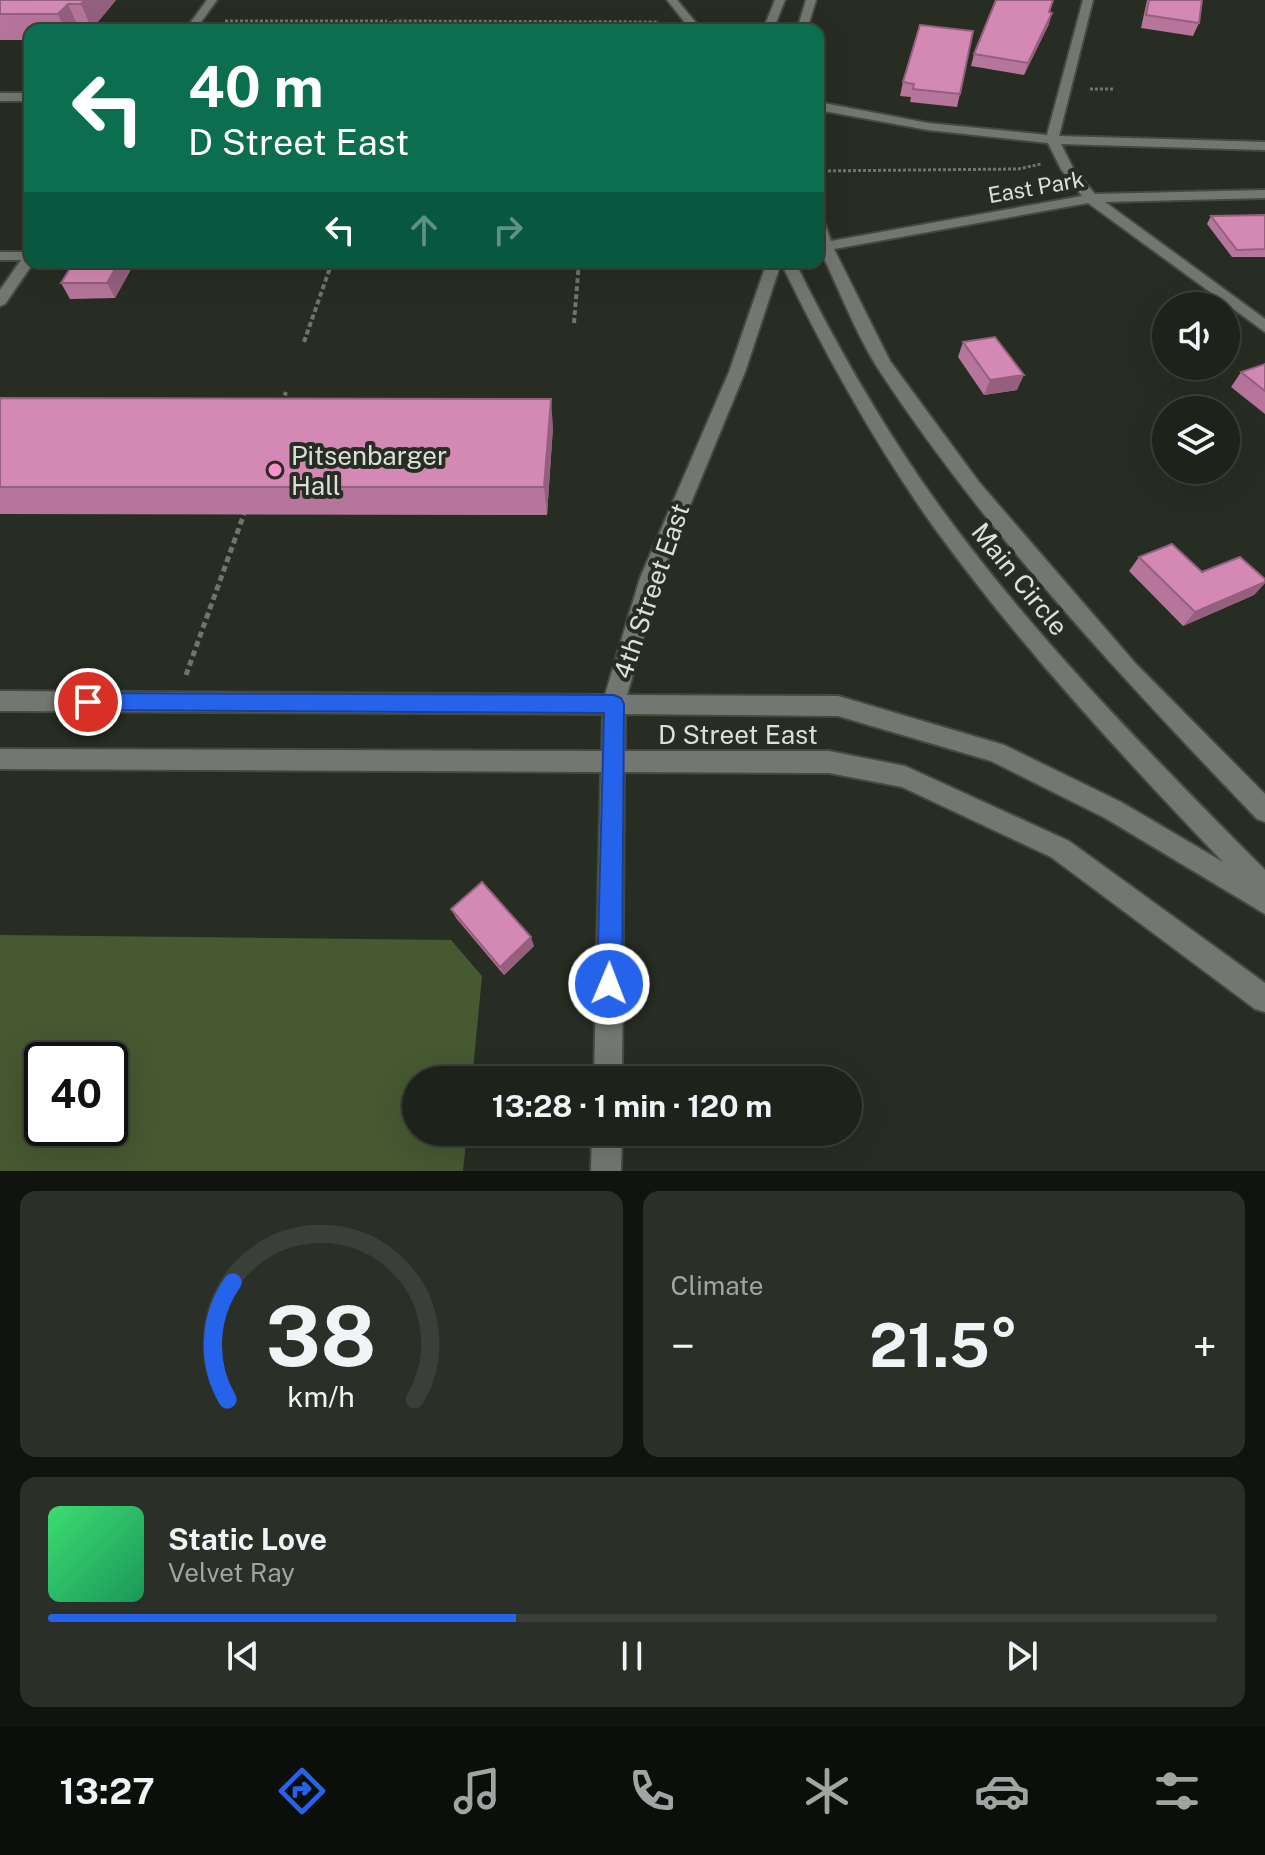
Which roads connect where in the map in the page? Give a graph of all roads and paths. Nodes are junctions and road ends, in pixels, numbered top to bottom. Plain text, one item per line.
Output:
1 (212, 0) edge
2 (672, 0) edge
3 (780, 0) edge
4 (811, 0) edge
5 (1088, 0) edge
6 (396, 21) junction
7 (415, 22) joint
8 (194, 24) edge
9 (274, 24) edge
10 (386, 24) edge
11 (554, 24) edge
12 (692, 24) edge
13 (770, 24) edge
14 (804, 24) edge
15 (24, 98) edge
16 (3, 100) edge
17 (824, 107) edge
18 (1052, 139) junction
19 (1265, 146) edge
20 (1265, 194) edge
21 (1091, 198) junction
22 (824, 248) edge
23 (824, 252) edge
24 (0, 256) edge
25 (24, 257) edge
26 (24, 266) edge
27 (330, 268) edge
28 (579, 268) edge
29 (771, 268) edge
30 (791, 268) edge
31 (0, 301) edge
32 (574, 323) dead end
33 (1265, 327) edge
34 (304, 342) dead end
35 (286, 392) dead end
36 (278, 415) edge
37 (244, 514) edge
38 (0, 701) edge
39 (177, 702) junction
40 (614, 704) junction
41 (0, 759) edge
42 (613, 762) junction
43 (1265, 811) edge
44 (1265, 888) edge
45 (1265, 901) edge
46 (1265, 999) edge
47 (608, 1066) edge
48 (607, 1146) edge
49 (606, 1171) edge

1 - 8 street
2 - 12 street
3 - 13 street
4 - 14 street
5 - 18 street
6 - 7 path
6 - 9 path
6 - 10 path
7 - 11 path
15 - 16 street
17 - 18 street, East Park
18 - 19 street, East Park
18 - 21 street
20 - 21 street, East Park
21 - 22 street, East Park
21 - 33 street
23 - 43 street, Main Circle
24 - 25 street
26 - 31 street
27 - 34 path
28 - 32 path
29 - 40 street, 4th Street East
30 - 44 street, Main Circle
35 - 36 path
37 - 39 path
38 - 39 street, D Street East
39 - 40 street, D Street East
40 - 42 street, 4th Street East
40 - 45 street, D Street East
41 - 42 street, D Street East
42 - 46 street, D Street East
42 - 47 street, 4th Street East
48 - 49 street

